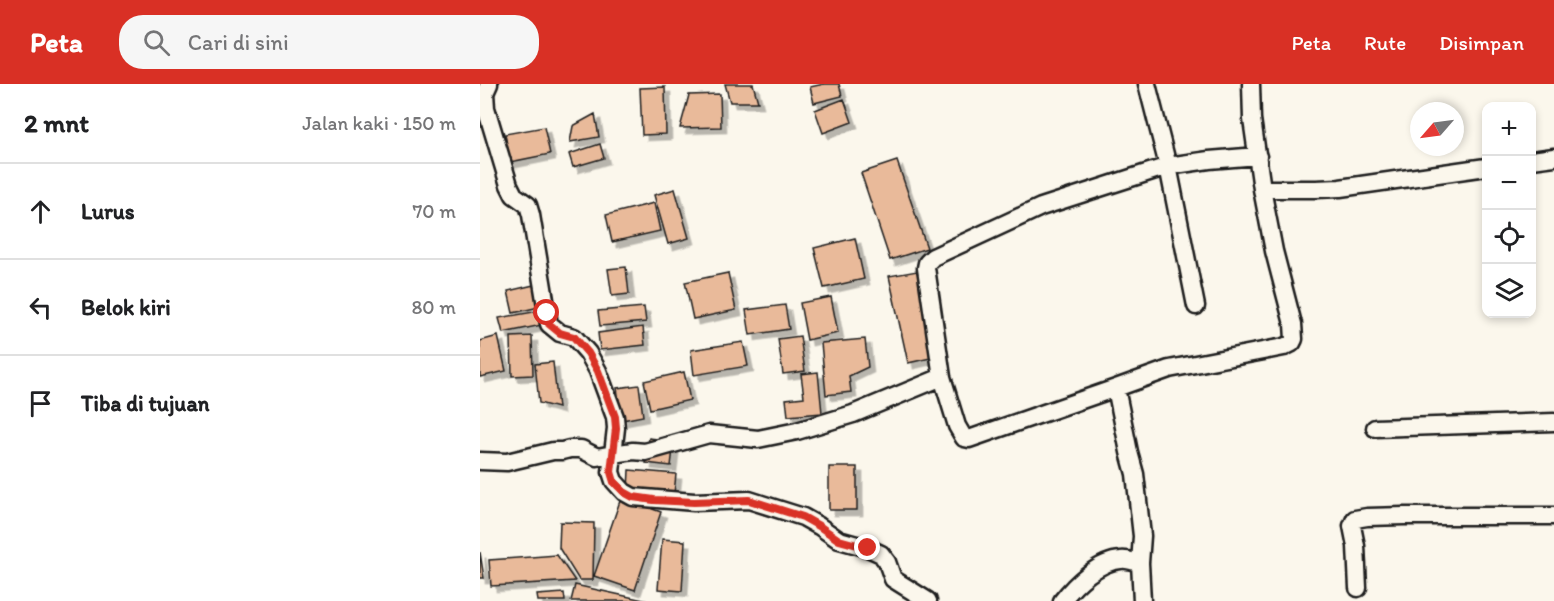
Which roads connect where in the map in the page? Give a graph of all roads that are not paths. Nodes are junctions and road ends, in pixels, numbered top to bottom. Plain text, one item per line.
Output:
1 (489, 84) edge
2 (1147, 84) edge
3 (1251, 84) edge
4 (1258, 156) junction
5 (1554, 157) edge
6 (1536, 159) edge
7 (1168, 166) junction
8 (1482, 168) edge
9 (1262, 189) junction
10 (1196, 306) dead end
11 (942, 377) junction
12 (1116, 388) junction
13 (1554, 422) edge
14 (1375, 428) dead end
15 (612, 454) junction
16 (480, 461) edge
17 (1554, 516) edge
18 (1140, 562) junction
19 (1358, 588) dead end
20 (928, 601) edge
21 (1062, 601) edge
22 (1142, 601) edge

1 - 15 street
2 - 7 street
3 - 4 street
4 - 7 street
4 - 9 street
5 - 6 street
7 - 10 street
7 - 11 street
8 - 9 street
9 - 12 street
11 - 12 street
11 - 15 street
12 - 18 street
13 - 14 street
15 - 16 street
15 - 20 street
17 - 19 street
18 - 21 street
18 - 22 street

